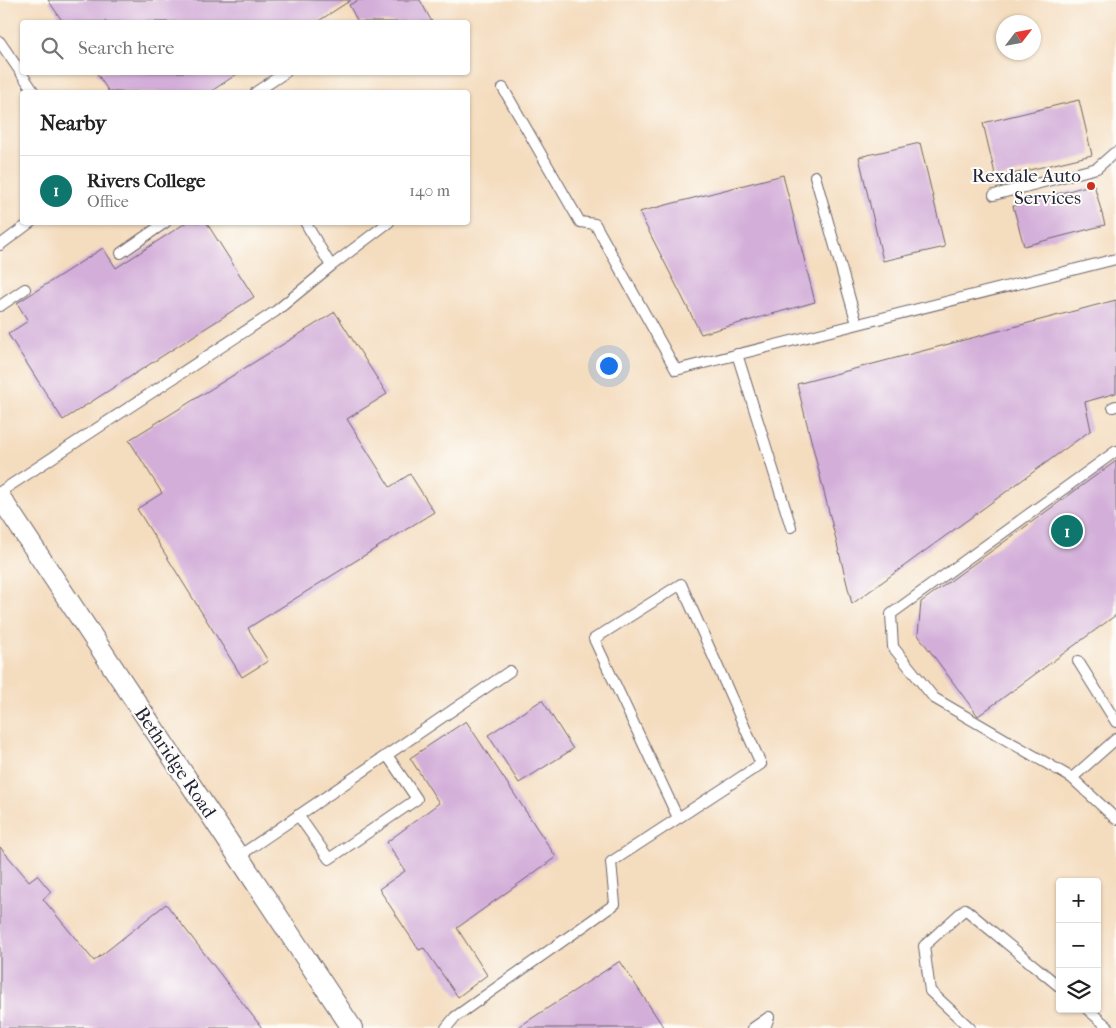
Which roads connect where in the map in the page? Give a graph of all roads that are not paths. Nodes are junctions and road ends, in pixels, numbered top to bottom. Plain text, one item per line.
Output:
1 (0, 42) edge
2 (20, 71) edge
3 (22, 75) edge
4 (282, 75) edge
5 (503, 88) dead end
6 (33, 90) edge
7 (259, 90) edge
8 (1116, 152) edge
9 (815, 176) dead end
10 (994, 195) dead end
11 (27, 225) edge
12 (162, 225) edge
13 (307, 225) edge
14 (384, 225) edge
15 (0, 245) edge
16 (121, 253) dead end
17 (1116, 259) edge
18 (332, 266) junction
19 (26, 289) dead end
20 (0, 306) edge
21 (857, 324) junction
22 (737, 354) junction
23 (1116, 451) edge
24 (0, 492) edge
25 (0, 497) edge
26 (791, 527) dead end
27 (1078, 661) dead end
28 (510, 672) dead end
29 (1116, 722) edge
30 (1116, 739) edge
31 (387, 755) junction
32 (1072, 778) junction
33 (298, 815) junction
34 (678, 818) junction
35 (1116, 819) edge
36 (238, 856) junction
37 (1056, 984) edge
38 (1092, 1013) edge
39 (352, 1028) edge
40 (446, 1028) edge
41 (753, 1028) edge
42 (765, 1028) edge
43 (970, 1028) edge
44 (1109, 1028) edge

1 - 2 lane
3 - 6 lane
4 - 7 lane
5 - 22 lane
8 - 10 lane
9 - 21 lane
11 - 15 lane
12 - 16 lane
13 - 18 lane
14 - 18 lane
17 - 21 lane
18 - 24 lane
19 - 20 lane
21 - 22 lane
22 - 26 lane
23 - 32 lane
25 - 36 street, Bethridge Road
27 - 29 lane
28 - 31 lane
30 - 32 lane
31 - 33 lane
31 - 33 lane
32 - 35 lane
33 - 36 lane
34 - 34 lane
34 - 40 lane
36 - 39 street, Bethridge Road
37 - 43 lane
38 - 44 lane
41 - 42 lane

